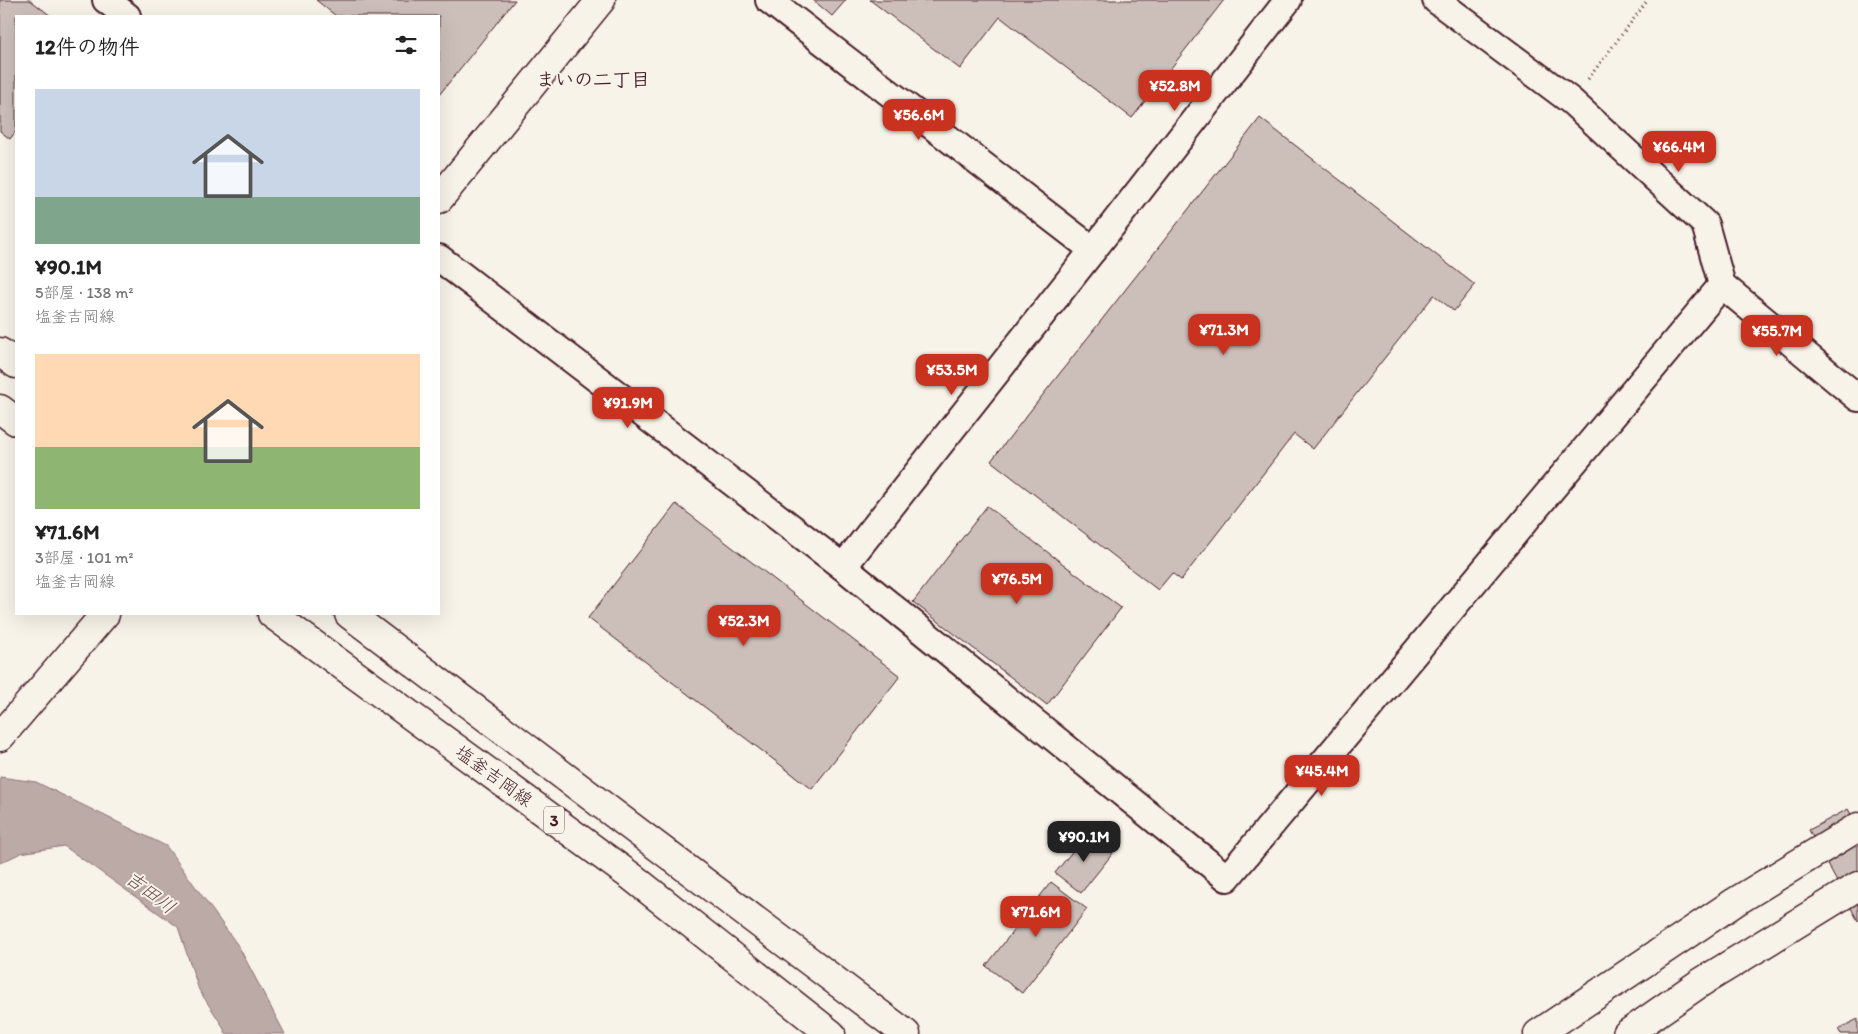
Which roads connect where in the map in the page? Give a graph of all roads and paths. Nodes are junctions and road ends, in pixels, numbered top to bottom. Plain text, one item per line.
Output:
1 (106, 0) edge
2 (601, 0) edge
3 (769, 0) edge
4 (1288, 0) edge
5 (1436, 0) edge
6 (1648, 0) edge
7 (125, 15) edge
8 (1571, 101) junction
9 (440, 198) edge
10 (1094, 250) junction
11 (440, 259) edge
12 (1722, 284) junction
13 (0, 352) edge
14 (15, 363) edge
15 (1858, 398) edge
16 (0, 409) edge
17 (15, 420) edge
18 (843, 567) junction
19 (104, 615) edge
20 (273, 615) edge
21 (350, 615) edge
22 (0, 737) edge
23 (1858, 827) edge
24 (1858, 886) edge
25 (831, 1034) edge
26 (906, 1034) edge
27 (1538, 1034) edge
28 (1627, 1034) edge

1 - 7 street
2 - 9 main road
3 - 10 street
4 - 10 street
5 - 8 street
6 - 8 path
8 - 12 street
10 - 18 street
11 - 18 street
12 - 15 street
12 - 18 street
13 - 14 main road
16 - 17 main road
19 - 22 main road
20 - 25 main road, 塩釜吉岡線 / 3
21 - 26 main road, 3
23 - 27 main road
24 - 28 main road

